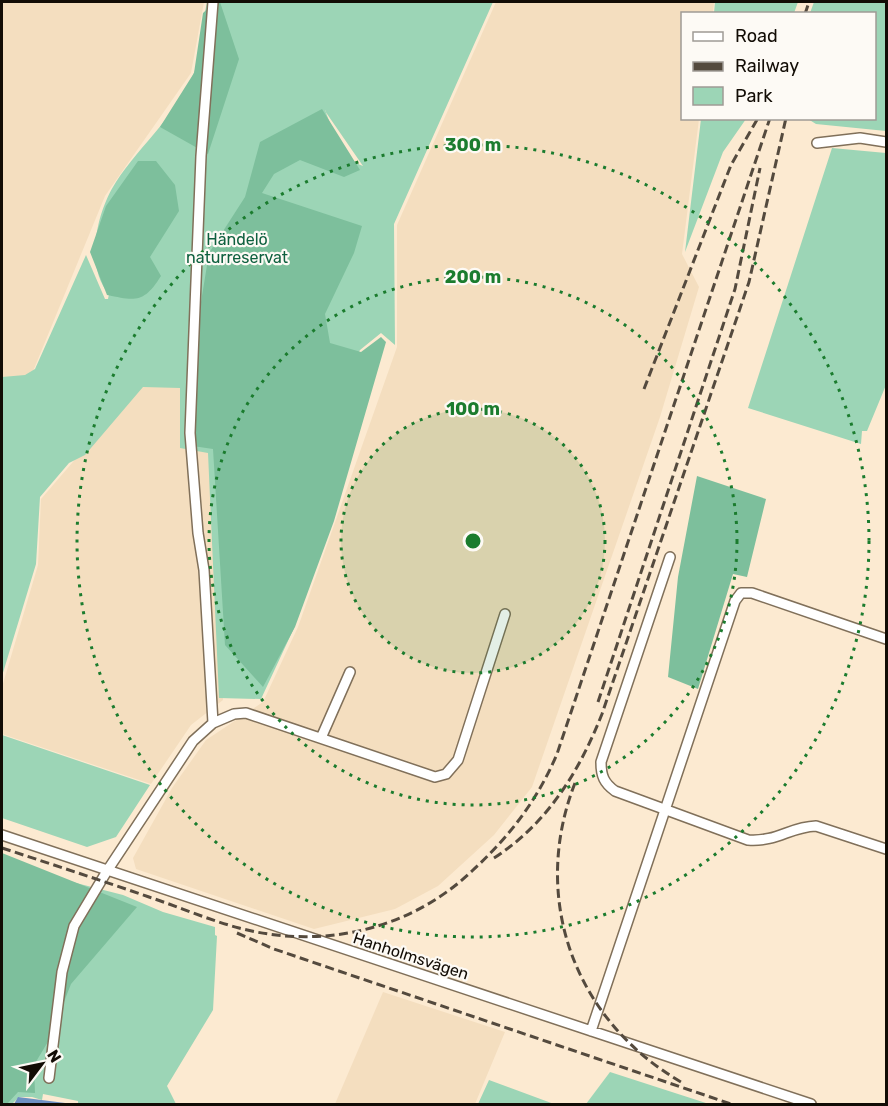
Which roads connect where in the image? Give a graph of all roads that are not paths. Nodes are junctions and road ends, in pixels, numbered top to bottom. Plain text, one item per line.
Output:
1 (213, 2) edge
2 (886, 142) edge
3 (817, 143) dead end
4 (670, 557) dead end
5 (506, 614) dead end
6 (886, 639) edge
7 (350, 672) dead end
8 (213, 723) junction
9 (321, 738) junction
10 (665, 809) junction
11 (2, 836) edge
12 (886, 849) edge
13 (107, 871) junction
14 (591, 1031) junction
15 (49, 1078) dead end
16 (811, 1104) edge

1 - 8 street
2 - 3 street
4 - 10 street
5 - 9 street
6 - 10 street
7 - 9 street
8 - 9 street
8 - 13 street
10 - 12 street
10 - 14 street
11 - 13 street, Hanholmsvägen
13 - 14 street, Hanholmsvägen
13 - 15 street
14 - 16 street, Hanholmsvägen

